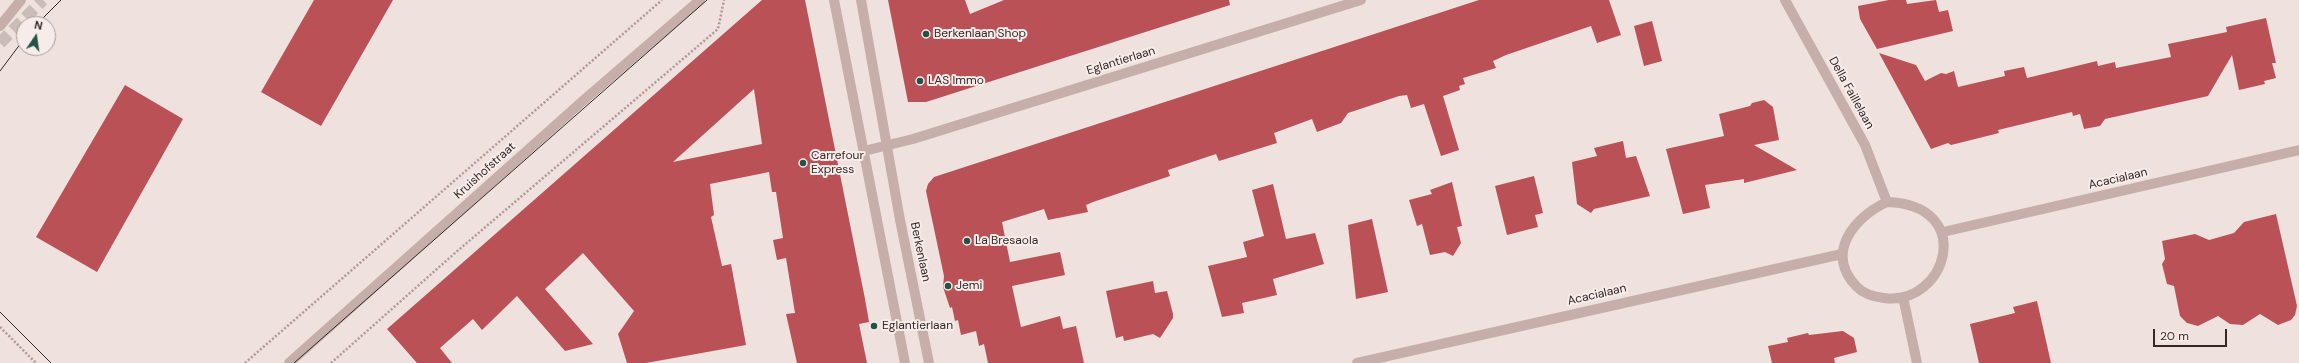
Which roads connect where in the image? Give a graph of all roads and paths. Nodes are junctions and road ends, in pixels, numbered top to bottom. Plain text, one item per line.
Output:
1 (21, 0) edge
2 (662, 0) edge
3 (700, 0) edge
4 (724, 0) edge
5 (834, 0) edge
6 (861, 0) edge
7 (1361, 0) edge
8 (1785, 0) edge
9 (0, 26) edge
10 (888, 146) junction
11 (2299, 150) edge
12 (864, 151) junction
13 (1887, 202) junction
14 (1943, 232) junction
15 (1842, 254) junction
16 (1903, 297) junction
17 (0, 327) edge
18 (36, 363) edge
19 (245, 363) edge
20 (290, 363) edge
21 (331, 363) edge
22 (905, 363) edge
23 (929, 363) edge
24 (1358, 363) edge
25 (1917, 363) edge

1 - 9 street
2 - 19 path
3 - 20 street, Kruishofstraat
4 - 21 path
5 - 12 street
6 - 10 street, Berkenlaan
7 - 10 street, Eglantierlaan
8 - 13 street, Della Faillelaan
10 - 12 street
10 - 23 street, Berkenlaan
11 - 14 street, Acacialaan
12 - 22 street
13 - 14 street
13 - 15 street
14 - 16 street
15 - 16 street
15 - 24 street, Acacialaan
16 - 25 street
17 - 18 path

